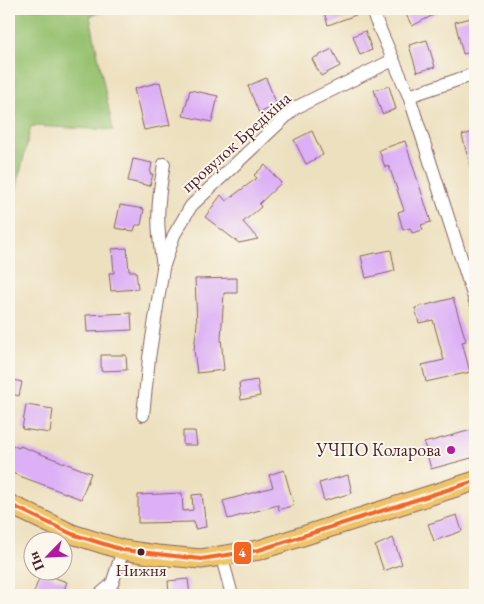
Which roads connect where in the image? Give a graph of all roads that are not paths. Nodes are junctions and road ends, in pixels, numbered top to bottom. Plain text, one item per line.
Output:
1 (370, 9) edge
2 (393, 60) junction
3 (475, 74) edge
4 (409, 96) junction
5 (164, 164) dead end
6 (163, 268) junction
7 (475, 302) edge
8 (143, 415) dead end
9 (475, 481) edge
10 (9, 504) edge
11 (123, 550) junction
12 (222, 558) junction
13 (99, 595) edge
14 (232, 595) edge

1 - 2 street
2 - 4 street
2 - 6 street, провулок Бредіхіна
3 - 4 street
4 - 7 street
5 - 6 street, провулок Бредіхіна
6 - 8 street, провулок Бредіхіна
9 - 12 main road
10 - 11 main road
11 - 12 main road
11 - 13 street
12 - 14 street

